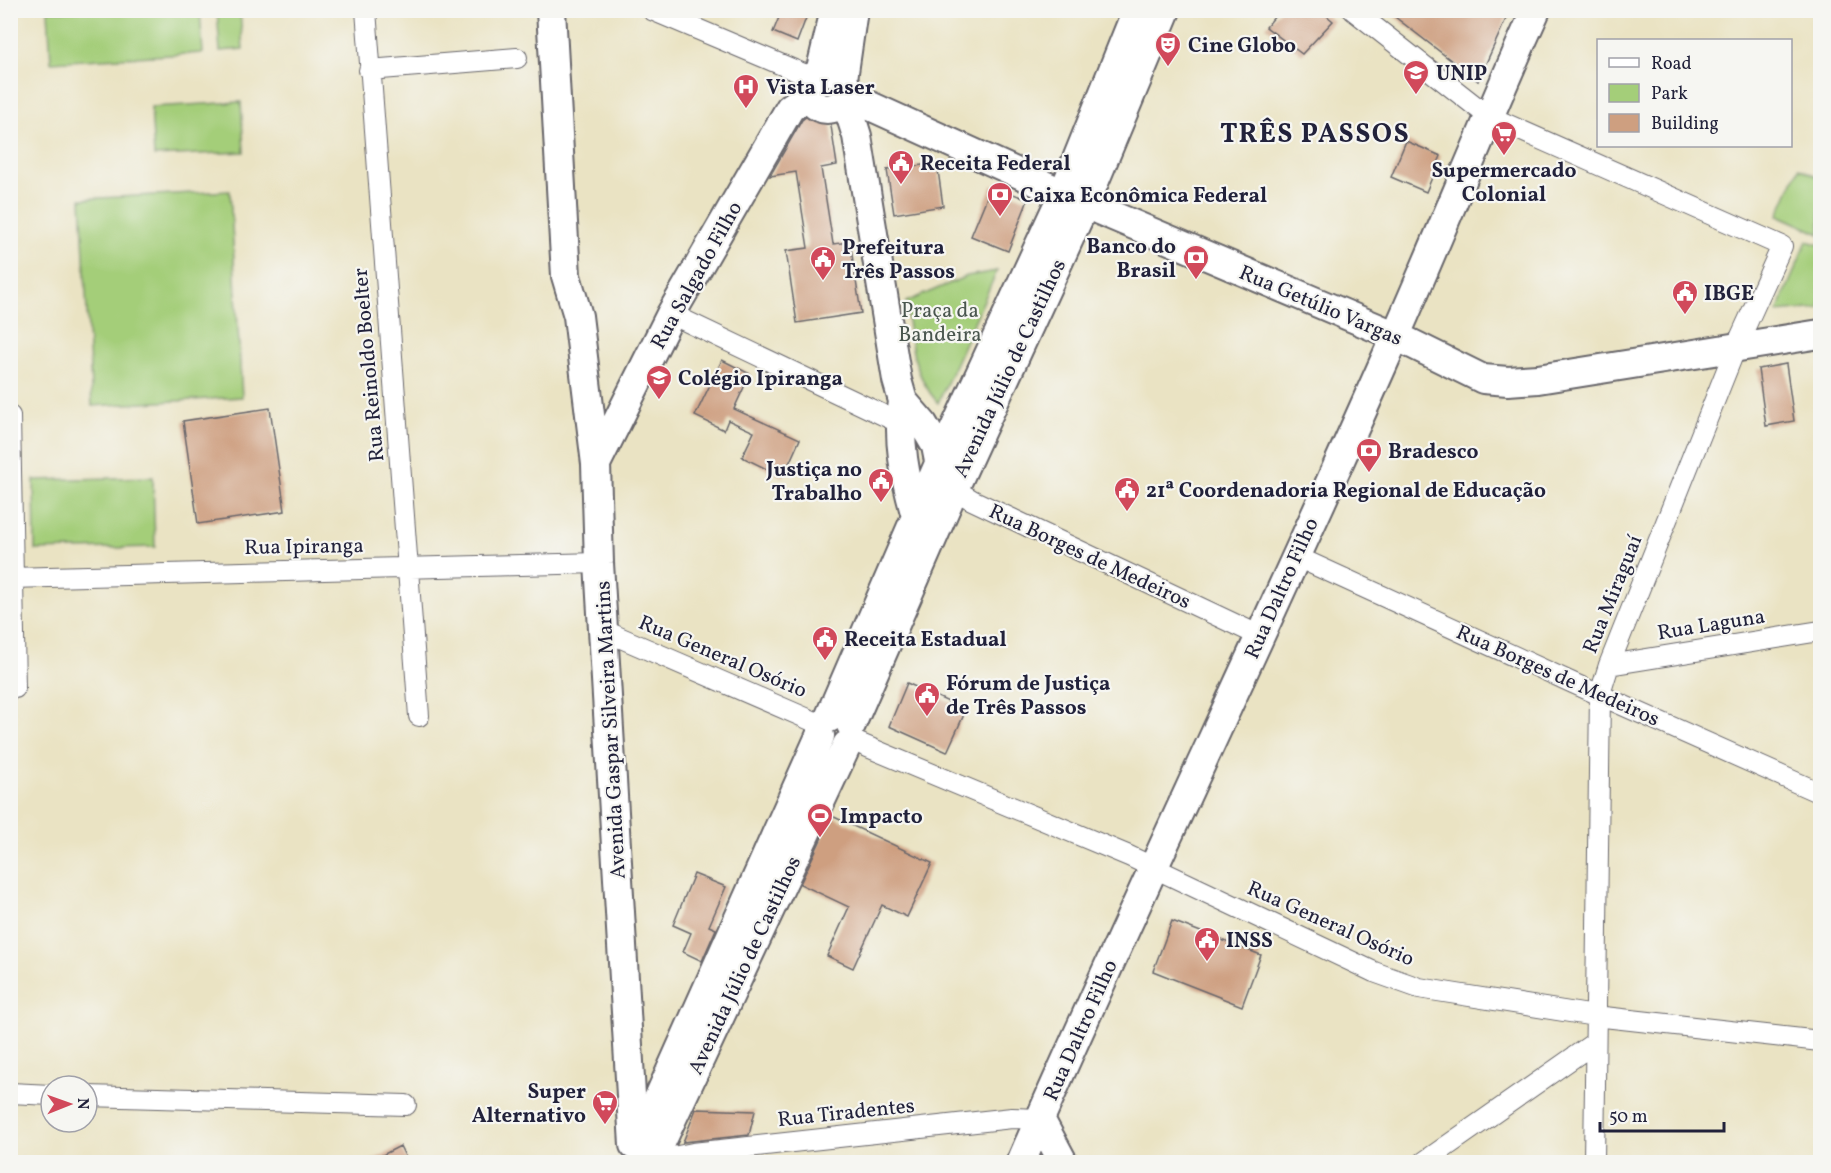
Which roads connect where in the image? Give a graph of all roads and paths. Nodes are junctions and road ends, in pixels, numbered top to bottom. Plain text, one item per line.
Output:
1 (366, 10) edge
2 (551, 10) edge
3 (569, 10) edge
4 (652, 10) edge
5 (835, 10) edge
6 (854, 10) edge
7 (1137, 10) edge
8 (1166, 10) edge
9 (1353, 10) edge
10 (1536, 10) edge
11 (518, 58) dead end
12 (369, 70) junction
13 (829, 86) junction
14 (1488, 116) junction
15 (1074, 199) junction
16 (671, 314) junction
17 (578, 316) junction
18 (1821, 334) edge
19 (1396, 336) junction
20 (1736, 347) junction
21 (902, 412) junction
22 (10, 416) edge
23 (596, 464) junction
24 (939, 464) junction
25 (954, 489) junction
26 (916, 516) junction
27 (1295, 556) junction
28 (599, 563) junction
29 (409, 568) junction
30 (12, 578) edge
31 (605, 631) junction
32 (1821, 631) edge
33 (1260, 636) junction
34 (1609, 665) junction
35 (15, 688) dead end
36 (1600, 694) junction
37 (419, 716) dead end
38 (837, 732) junction
39 (1821, 793) edge
40 (1154, 867) junction
41 (1595, 1016) junction
42 (1821, 1041) edge
43 (1594, 1043) junction
44 (10, 1093) edge
45 (39, 1094) edge
46 (99, 1096) edge
47 (406, 1105) dead end
48 (1040, 1119) junction
49 (645, 1154) edge
50 (1021, 1162) edge
51 (1064, 1162) edge
52 (1424, 1162) edge
53 (1594, 1162) edge

1 - 12 street, Rua Reinoldo Boelter
2 - 17 street, Avenida Gaspar Silveira Martins
3 - 17 street, Avenida Gaspar Silveira Martins
4 - 13 street, Rua Getúlio Vargas
5 - 13 street
6 - 13 street
7 - 15 street, Avenida Júlio de Castilhos
8 - 15 street, Avenida Júlio de Castilhos
9 - 14 street
10 - 14 street, Rua Daltro Filho
11 - 12 street
12 - 29 street, Rua Reinoldo Boelter
13 - 15 street, Rua Getúlio Vargas
13 - 16 street, Rua Salgado Filho
13 - 21 street
14 - 19 street, Rua Daltro Filho
14 - 20 street, Rua Miraguaí
15 - 19 street, Rua Getúlio Vargas
15 - 24 street, Avenida Júlio de Castilhos
15 - 25 street, Avenida Júlio de Castilhos
16 - 21 street
16 - 23 street, Rua Salgado Filho
17 - 23 street, Avenida Gaspar Silveira Martins
18 - 20 street, Rua Getúlio Vargas
19 - 20 street, Rua Getúlio Vargas
19 - 27 street, Rua Daltro Filho
20 - 34 street, Rua Miraguaí
21 - 24 street
21 - 26 street
22 - 30 street
23 - 28 street, Avenida Gaspar Silveira Martins
24 - 25 street
24 - 26 street, Avenida Júlio de Castilhos
25 - 33 street, Rua Borges de Medeiros
25 - 38 street, Avenida Júlio de Castilhos
26 - 38 street, Avenida Júlio de Castilhos
27 - 33 street, Rua Daltro Filho
27 - 36 street, Rua Borges de Medeiros
28 - 29 street, Rua Ipiranga
28 - 31 street, Avenida Gaspar Silveira Martins
29 - 30 street, Rua Ipiranga
29 - 37 street, Rua Reinoldo Boelter
30 - 35 street
31 - 38 street, Rua General Osório
31 - 49 street, Avenida Gaspar Silveira Martins
32 - 34 street, Rua Laguna
33 - 40 street, Rua Daltro Filho
34 - 36 street, Rua Miraguaí
36 - 39 street, Rua Borges de Medeiros
36 - 41 street, Rua Miraguaí
38 - 40 street, Rua General Osório
38 - 49 street, Avenida Júlio de Castilhos
40 - 41 street, Rua General Osório
40 - 48 street, Rua Daltro Filho
41 - 42 street, Rua General Osório
41 - 43 street, Rua Miraguaí
43 - 52 street
43 - 53 street, Rua Miraguaí
44 - 45 street
46 - 47 street
48 - 49 street, Rua Tiradentes
48 - 50 street, Rua Daltro Filho
48 - 51 street

